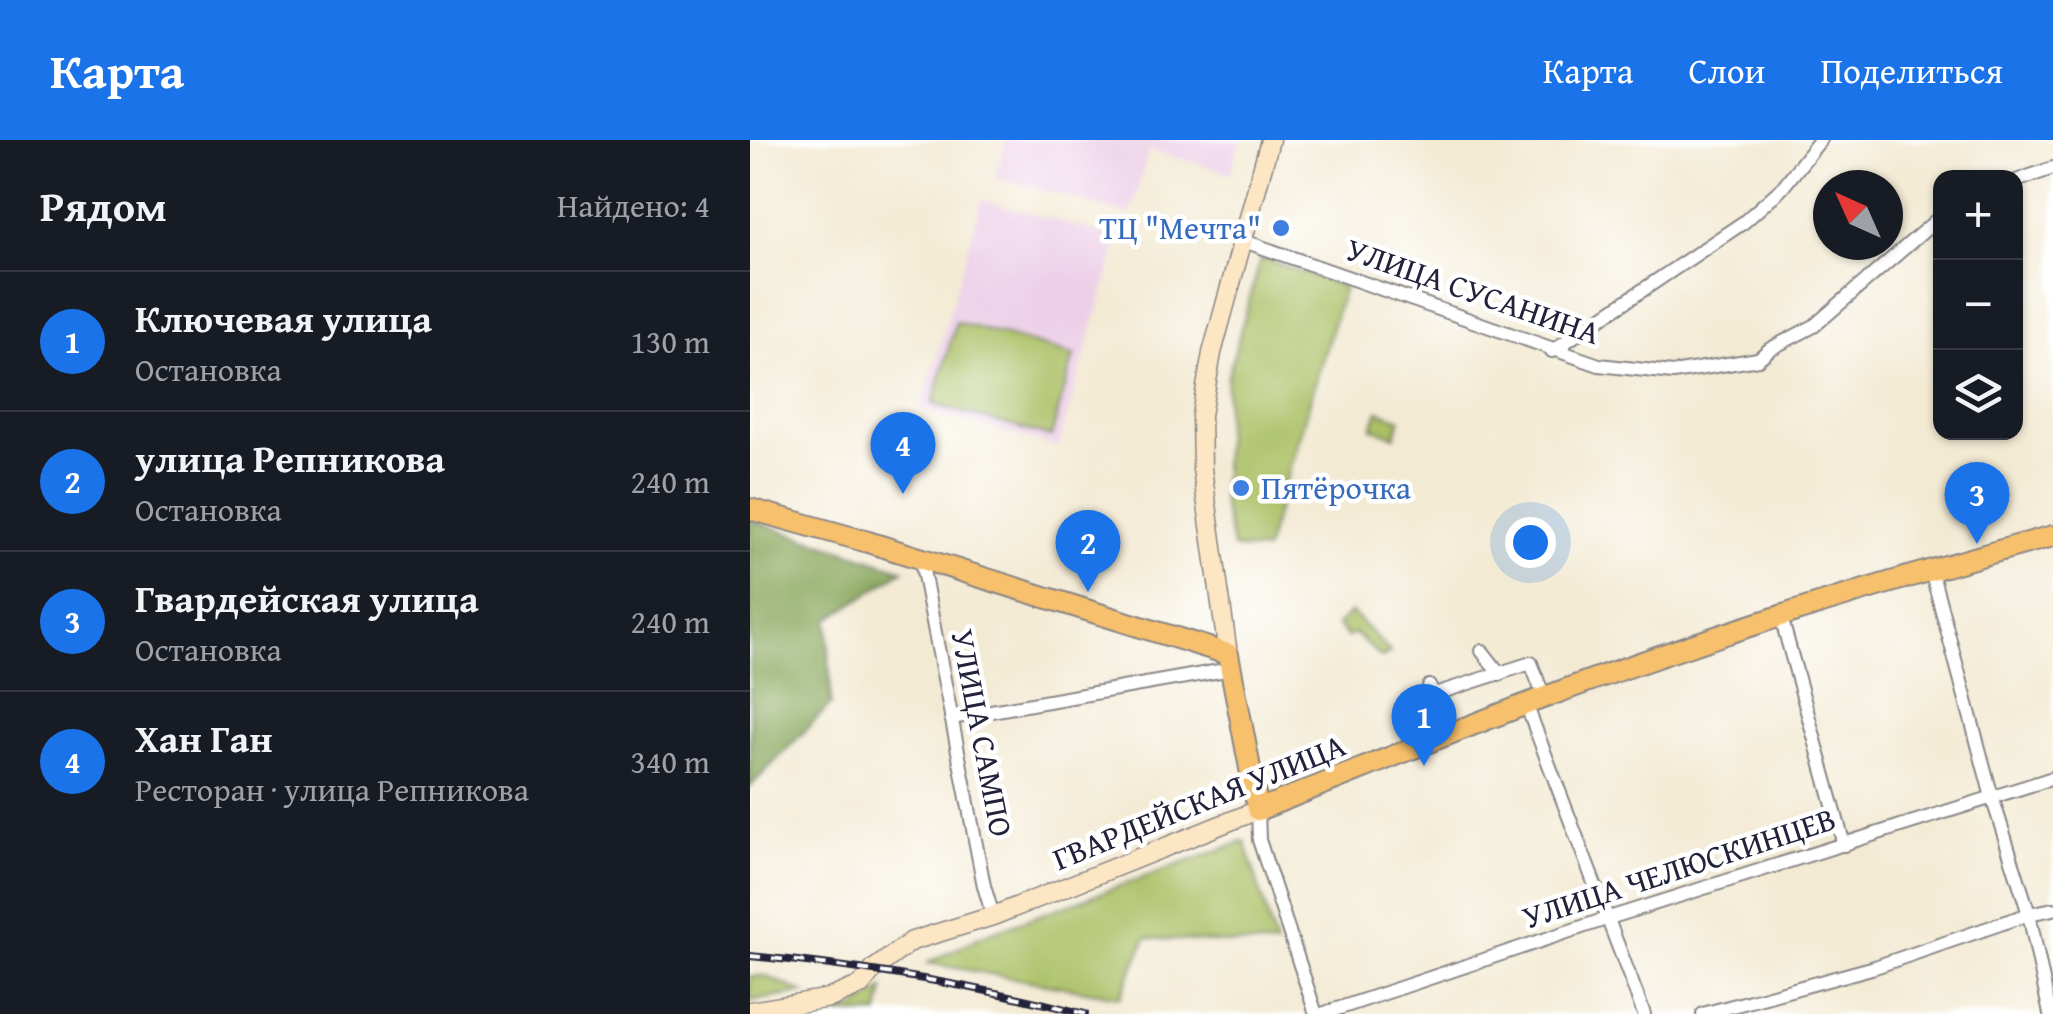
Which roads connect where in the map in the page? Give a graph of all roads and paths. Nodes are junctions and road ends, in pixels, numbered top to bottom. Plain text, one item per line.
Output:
1 (1270, 140) edge
2 (1813, 142) edge
3 (2053, 168) edge
4 (2023, 179) edge
5 (1933, 223) edge
6 (1241, 240) junction
7 (1552, 351) junction
8 (750, 509) edge
9 (2053, 536) edge
10 (922, 560) junction
11 (1931, 570) junction
12 (1782, 617) junction
13 (1482, 651) dead end
14 (1230, 662) junction
15 (1500, 674) junction
16 (1429, 686) dead end
17 (1535, 701) junction
18 (951, 718) junction
19 (2053, 778) edge
20 (1992, 798) junction
21 (1258, 810) junction
22 (1844, 845) junction
23 (2053, 909) edge
24 (2029, 914) junction
25 (993, 916) junction
26 (1609, 918) junction
27 (750, 1011) edge
28 (2046, 1012) edge
29 (1319, 1014) edge
30 (1644, 1014) edge
31 (1703, 1014) edge

1 - 6 main road
2 - 7 street
3 - 4 street
5 - 7 street, УЛИЦА СУСАНИНА
6 - 7 street, УЛИЦА СУСАНИНА
6 - 14 main road
8 - 10 main road
9 - 11 main road, ГВАРДЕЙСКАЯ УЛИЦА
10 - 14 main road
10 - 18 street, УЛИЦА САМПО
11 - 12 main road, ГВАРДЕЙСКАЯ УЛИЦА
11 - 20 street
12 - 17 main road, ГВАРДЕЙСКАЯ УЛИЦА
12 - 22 street
13 - 15 street
14 - 18 street
14 - 21 main road
15 - 16 street
15 - 17 street
17 - 21 main road, ГВАРДЕЙСКАЯ УЛИЦА
17 - 26 street
18 - 25 street, УЛИЦА САМПО
19 - 20 street, УЛИЦА ЧЕЛЮСКИНЦЕВ
20 - 22 street, УЛИЦА ЧЕЛЮСКИНЦЕВ
20 - 24 street
21 - 25 main road, ГВАРДЕЙСКАЯ УЛИЦА
21 - 29 street
22 - 26 street, УЛИЦА ЧЕЛЮСКИНЦЕВ
23 - 24 street
24 - 28 street
24 - 31 street
25 - 27 main road, ГВАРДЕЙСКАЯ УЛИЦА
26 - 29 street, УЛИЦА ЧЕЛЮСКИНЦЕВ
26 - 30 street

